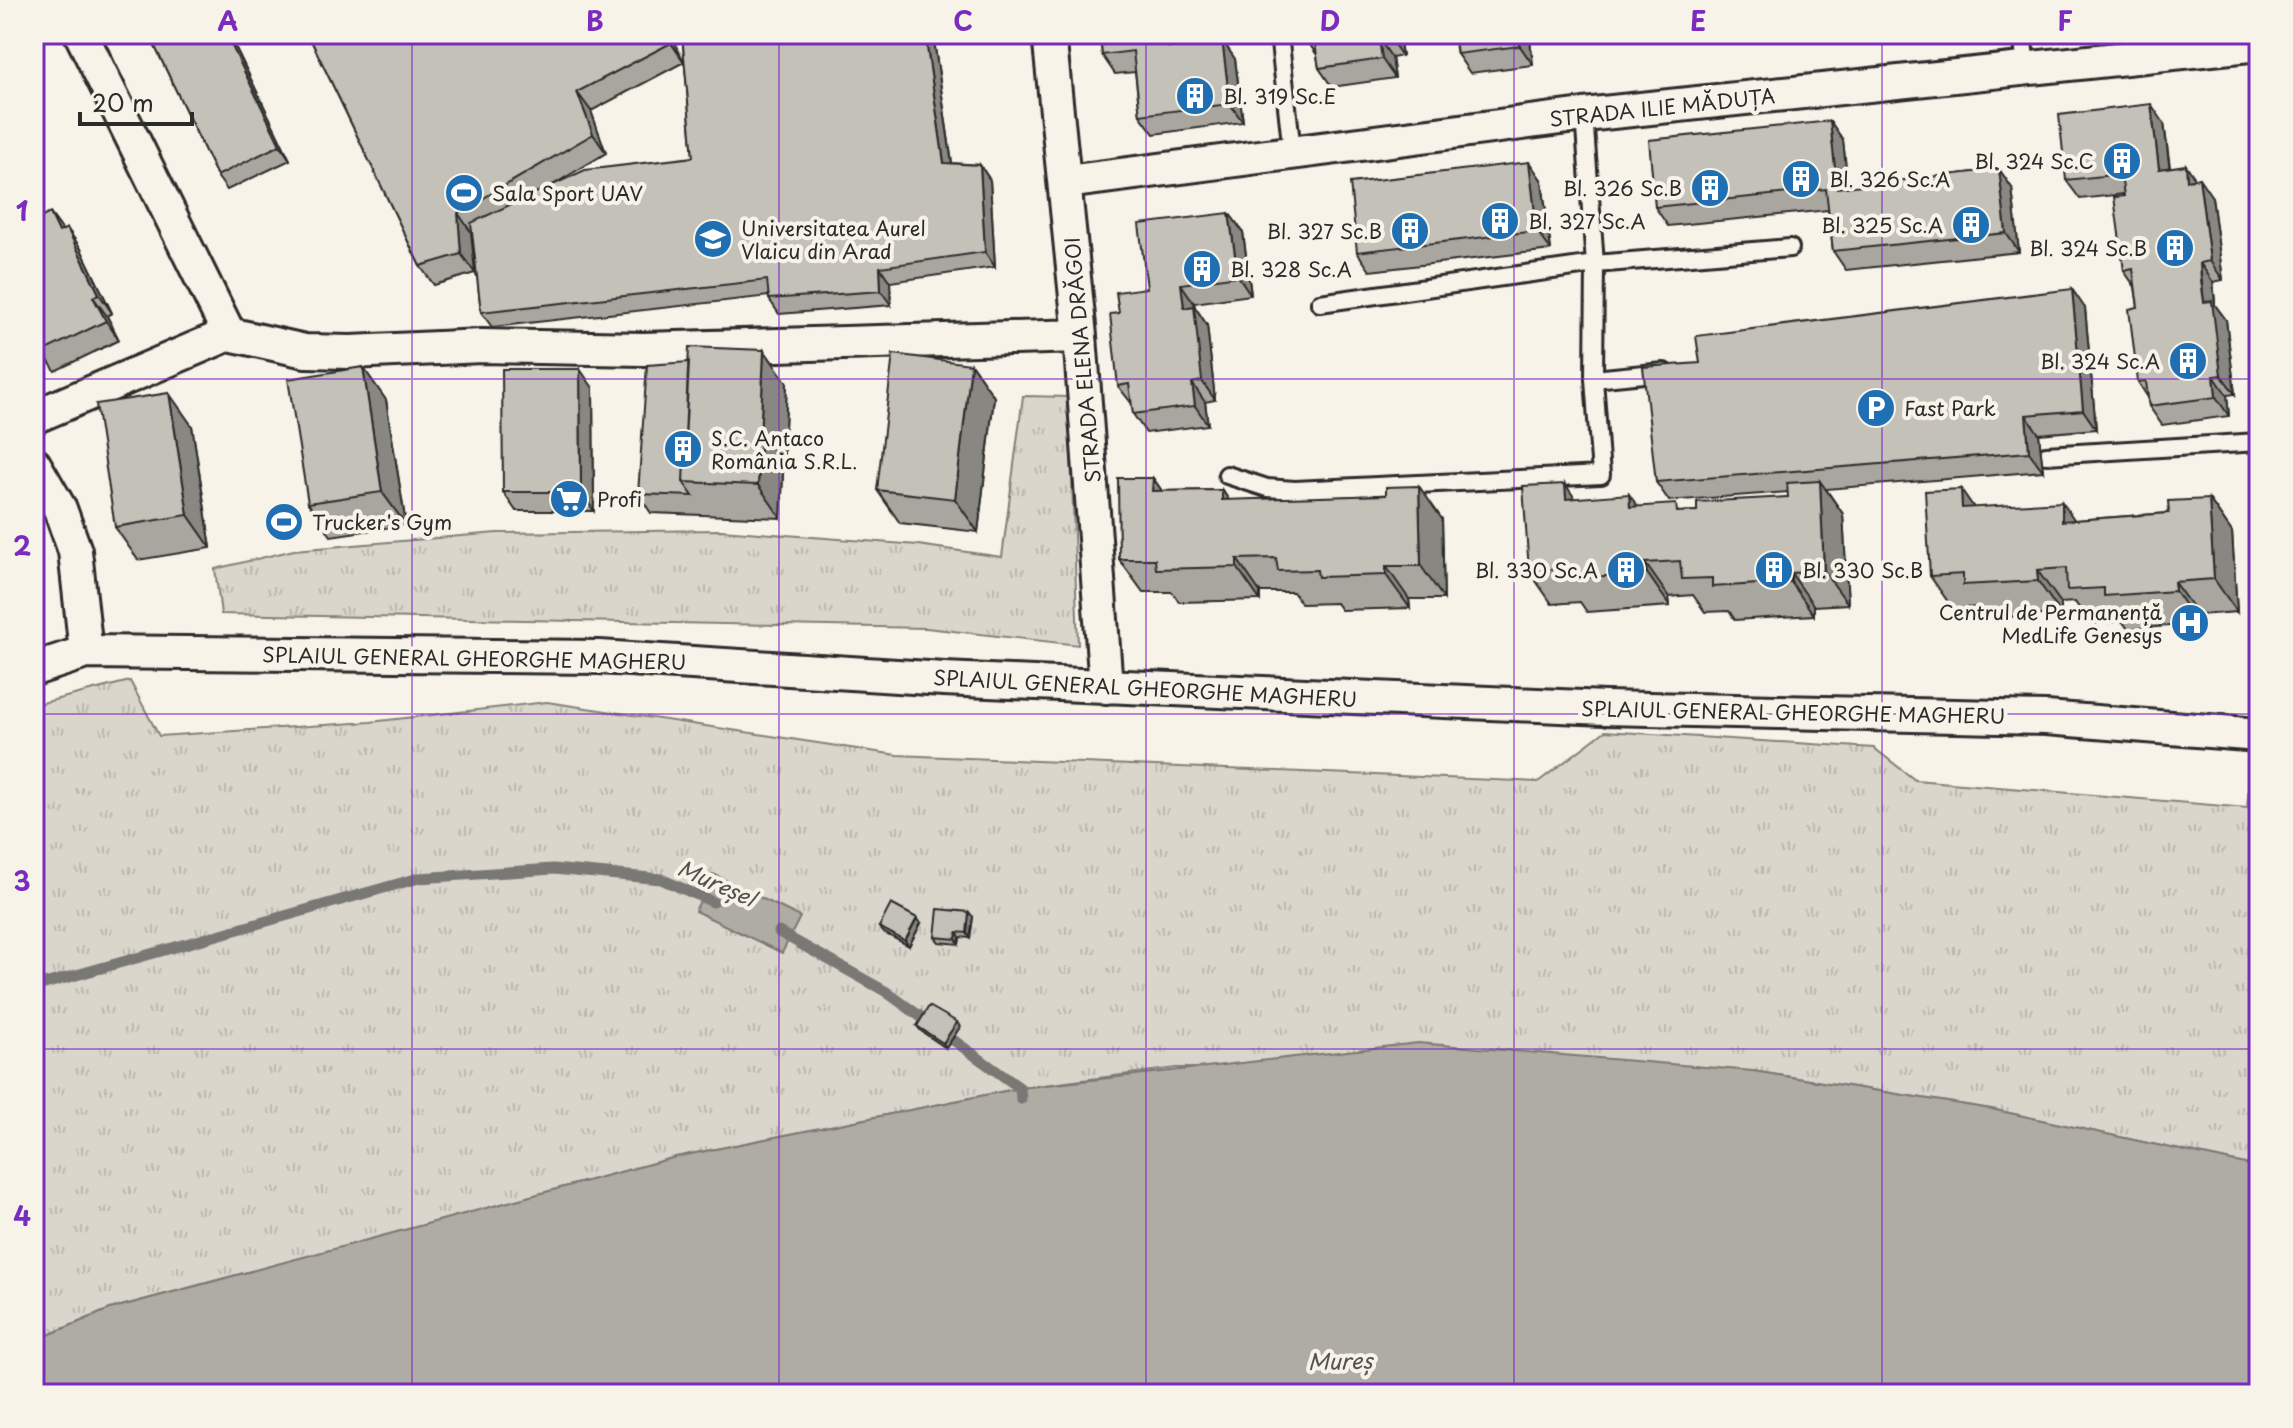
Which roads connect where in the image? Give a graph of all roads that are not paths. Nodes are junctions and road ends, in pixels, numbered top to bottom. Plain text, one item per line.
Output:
1 (81, 34) edge
2 (1049, 34) edge
3 (1279, 34) edge
4 (2022, 34) edge
5 (2259, 44) edge
6 (2026, 66) junction
7 (1584, 115) junction
8 (1292, 152) junction
9 (1066, 182) junction
10 (1790, 248) dead end
11 (1595, 264) junction
12 (1320, 303) dead end
13 (229, 334) junction
14 (1080, 336) junction
15 (1678, 371) edge
16 (1594, 379) junction
17 (34, 417) edge
18 (2259, 442) edge
19 (2046, 455) dead end
20 (34, 464) edge
21 (1227, 475) dead end
22 (86, 652) junction
23 (34, 669) edge
24 (1106, 687) junction
25 (2259, 735) edge

1 - 13 street
2 - 9 street, STRADA ELENA DRĂGOI
3 - 8 lane
4 - 6 lane
5 - 6 street, STRADA ILIE MĂDUȚA
6 - 7 street, STRADA ILIE MĂDUȚA
7 - 8 street, STRADA ILIE MĂDUȚA
7 - 11 lane
8 - 9 street, STRADA ILIE MĂDUȚA
9 - 14 street, STRADA ELENA DRĂGOI
10 - 11 lane
11 - 12 lane
11 - 16 lane
13 - 14 street
13 - 17 street
14 - 24 street, STRADA ELENA DRĂGOI
15 - 16 lane
16 - 21 lane
18 - 19 lane
20 - 22 street
22 - 23 street, SPLAIUL GENERAL GHEORGHE MAGHERU
22 - 24 street, SPLAIUL GENERAL GHEORGHE MAGHERU
24 - 25 street, SPLAIUL GENERAL GHEORGHE MAGHERU

